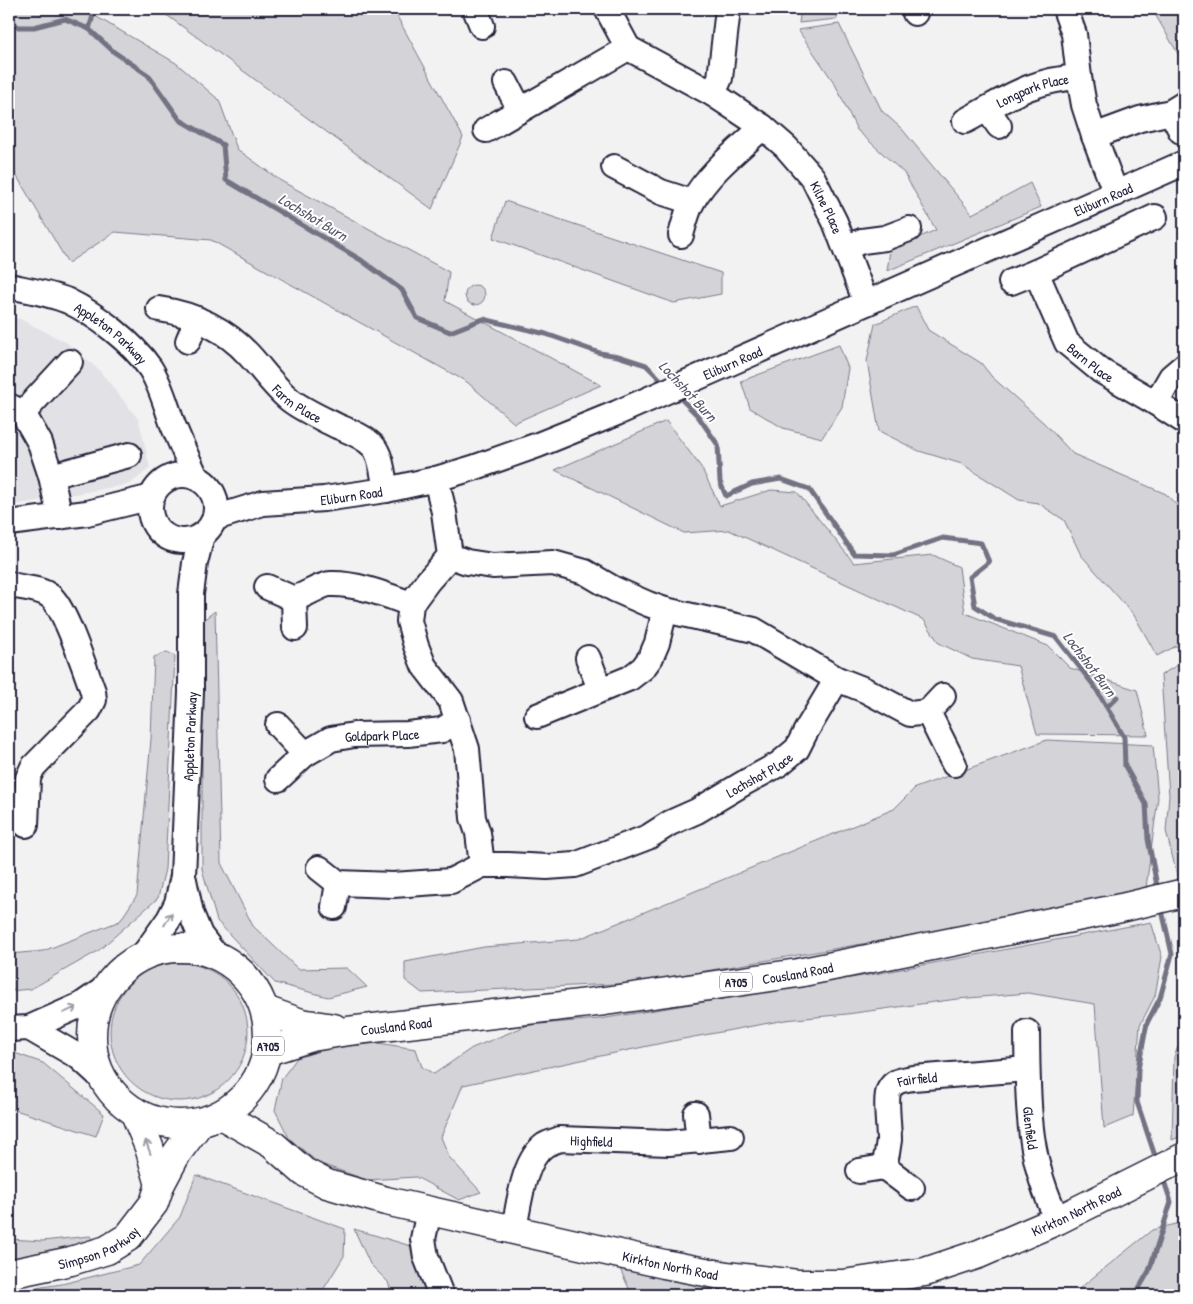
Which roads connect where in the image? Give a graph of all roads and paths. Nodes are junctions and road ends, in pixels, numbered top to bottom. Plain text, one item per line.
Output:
1 (608, 9) edge
2 (728, 9) edge
3 (1065, 9) edge
4 (628, 48) junction
5 (1079, 77) junction
6 (506, 83) dead end
7 (713, 94) junction
8 (520, 110) junction
9 (1179, 116) edge
10 (965, 121) dead end
11 (763, 128) junction
12 (486, 130) dead end
13 (1094, 136) junction
14 (1184, 163) edge
15 (614, 167) dead end
16 (1116, 194) junction
17 (692, 202) junction
18 (1155, 217) dead end
19 (909, 229) dead end
20 (680, 235) dead end
21 (845, 248) junction
22 (1036, 272) junction
23 (1011, 282) dead end
24 (9, 286) edge
25 (866, 303) junction
26 (159, 309) dead end
27 (197, 319) junction
28 (188, 341) dead end
29 (70, 362) dead end
30 (1184, 366) edge
31 (1156, 403) junction
32 (16, 409) edge
33 (1184, 420) edge
34 (174, 425) junction
35 (129, 455) dead end
36 (51, 476) junction
37 (436, 479) junction
38 (204, 485) junction
39 (158, 488) junction
40 (386, 490) junction
41 (263, 503) junction
42 (87, 513) junction
43 (60, 517) junction
44 (9, 523) edge
45 (208, 527) junction
46 (163, 532) junction
47 (450, 556) junction
48 (9, 584) edge
49 (266, 587) dead end
50 (191, 594) junction
51 (294, 599) junction
52 (411, 604) junction
53 (665, 610) junction
54 (294, 628) dead end
55 (588, 658) dead end
56 (837, 678) junction
57 (600, 689) junction
58 (537, 716) dead end
59 (458, 720) junction
60 (278, 725) dead end
61 (305, 754) junction
62 (954, 764) dead end
63 (278, 779) dead end
64 (26, 825) dead end
65 (482, 865) junction
66 (319, 868) dead end
67 (183, 876) junction
68 (338, 884) junction
69 (1184, 893) edge
70 (334, 907) dead end
71 (216, 956) junction
72 (142, 957) junction
73 (107, 987) junction
74 (264, 1010) junction
75 (19, 1029) edge
76 (348, 1031) junction
77 (1027, 1032) dead end
78 (268, 1051) junction
79 (1027, 1069) junction
80 (102, 1078) junction
81 (246, 1094) junction
82 (134, 1111) junction
83 (696, 1114) dead end
84 (210, 1120) junction
85 (730, 1137) dead end
86 (699, 1141) junction
87 (272, 1144) junction
88 (1184, 1157) edge
89 (884, 1168) junction
90 (859, 1171) dead end
91 (160, 1184) junction
92 (912, 1188) dead end
93 (429, 1211) junction
94 (1058, 1220) junction
95 (514, 1230) junction
96 (9, 1274) edge
97 (884, 1287) edge
98 (441, 1295) edge

1 - 4 street
2 - 7 street
3 - 5 street, Longpark Place
4 - 7 street, Kilne Place
4 - 8 street
5 - 10 street, Longpark Place
5 - 13 street, Longpark Place
6 - 8 street
7 - 11 street, Kilne Place
8 - 12 street
9 - 13 street
11 - 17 street
11 - 21 street, Kilne Place
13 - 16 street, Longpark Place
14 - 16 street, Eliburn Road
15 - 17 street
16 - 25 street, Eliburn Road
17 - 20 street
18 - 22 street
19 - 21 street
21 - 25 street, Kilne Place
22 - 23 street
22 - 31 street, Barn Place
24 - 34 street, Appleton Parkway
25 - 37 street, Eliburn Road
26 - 27 street, Farm Place
27 - 28 street
27 - 40 street, Farm Place
29 - 32 street
30 - 31 street
31 - 33 street, Barn Place
32 - 36 street
34 - 38 street, Appleton Parkway
34 - 39 street, Appleton Parkway
35 - 36 street
36 - 43 street
37 - 40 street, Eliburn Road
37 - 47 street
38 - 39 street
38 - 41 street, Eliburn Road
38 - 45 street, Appleton Parkway
39 - 42 street
39 - 46 street, Appleton Parkway
40 - 41 street, Eliburn Road
41 - 45 street, Eliburn Road
42 - 43 street
42 - 46 street
43 - 44 street
45 - 46 street
45 - 50 street, Appleton Parkway
46 - 50 street, Appleton Parkway
47 - 52 street
47 - 53 street
48 - 64 street
49 - 51 street
50 - 67 street, Appleton Parkway
51 - 52 street
51 - 54 street
52 - 59 street
53 - 56 street
53 - 57 street
55 - 57 street
56 - 62 street
56 - 65 street, Lochshot Place
57 - 58 street
59 - 61 street, Goldpark Place
59 - 65 street
60 - 61 street
61 - 63 street, Goldpark Place
65 - 68 street
66 - 68 street
67 - 71 street, Appleton Parkway
72 -> 67 street, Appleton Parkway
68 - 70 street
69 - 76 main road, Cousland Road / A705
71 - 72 main road, A705
71 - 74 main road, A705
72 - 73 main road, A705
75 -> 73 street
73 - 80 main road, A705
74 - 76 main road, Cousland Road / A705
74 - 78 main road, A705
75 - 80 street
76 - 78 main road, Cousland Road / A705
77 - 79 street, Glenfield
78 - 81 main road, A705
79 - 89 street, Fairfield
79 - 94 street, Glenfield
80 - 82 main road, A705
81 - 84 main road, A705
81 - 87 main road, Kirkton North Road
82 - 84 main road, A705
91 -> 82 main road, A705
83 - 86 street
84 - 87 main road, Kirkton North Road
84 - 91 main road, Simpson Parkway / A705
85 - 86 street, Highfield
86 - 95 street, Highfield
87 - 93 main road, Kirkton North Road
88 - 94 main road, Kirkton North Road
89 - 90 street
89 - 92 street
91 - 96 main road, Simpson Parkway / A705
93 - 95 main road, Kirkton North Road
93 - 98 street
94 - 97 main road, Kirkton North Road
95 - 97 main road, Kirkton North Road

